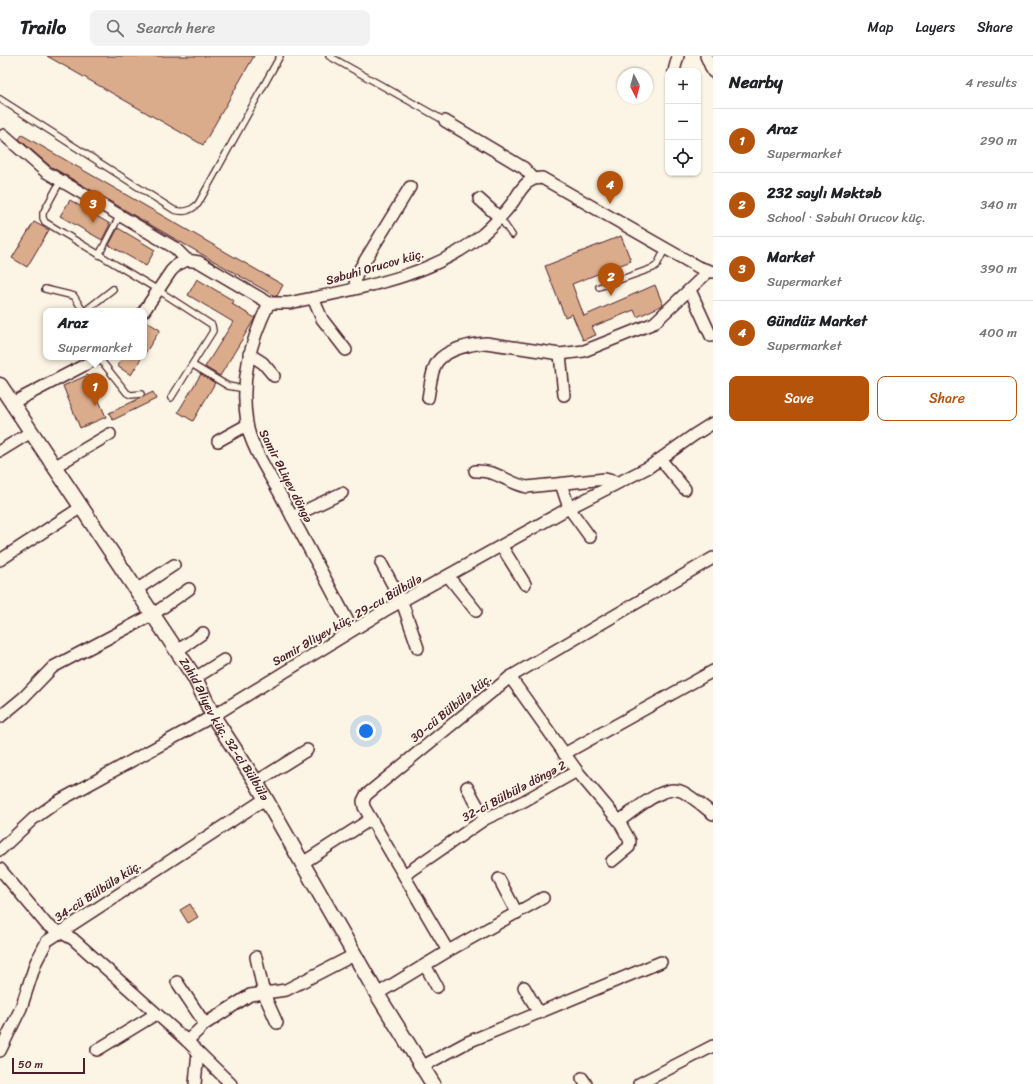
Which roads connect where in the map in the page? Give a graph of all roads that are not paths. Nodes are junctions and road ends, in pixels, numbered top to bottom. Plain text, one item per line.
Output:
1 (280, 56) edge
2 (329, 56) edge
3 (678, 56) edge
4 (706, 56) edge
5 (675, 68) edge
6 (713, 72) edge
7 (0, 99) edge
8 (445, 121) joint
9 (4, 135) dead end
10 (534, 179) junction
11 (61, 180) junction
12 (410, 187) dead end
13 (478, 198) dead end
14 (120, 215) junction
15 (500, 218) junction
16 (512, 235) dead end
17 (665, 249) junction
18 (100, 254) junction
19 (187, 260) junction
20 (711, 272) edge
21 (599, 287) dead end
22 (355, 288) junction
23 (45, 289) dead end
24 (113, 289) dead end
25 (158, 290) junction
26 (690, 290) junction
27 (313, 298) junction
28 (269, 303) junction
29 (82, 308) edge
30 (88, 308) edge
31 (146, 308) edge
32 (711, 336) dead end
33 (346, 350) dead end
34 (249, 354) junction
35 (560, 354) junction
36 (92, 360) edge
37 (102, 360) edge
38 (193, 365) junction
39 (274, 376) dead end
40 (245, 389) junction
41 (4, 394) edge
42 (141, 394) dead end
43 (564, 395) dead end
44 (172, 398) dead end
45 (428, 398) dead end
46 (713, 423) edge
47 (247, 425) junction
48 (30, 432) junction
49 (110, 434) dead end
50 (218, 441) dead end
51 (0, 451) edge
52 (661, 460) junction
53 (54, 467) junction
54 (475, 471) dead end
55 (561, 484) junction
56 (613, 485) junction
57 (684, 489) dead end
58 (342, 493) dead end
59 (80, 508) junction
60 (569, 508) junction
61 (292, 517) junction
62 (590, 537) dead end
63 (502, 547) junction
64 (713, 558) edge
65 (0, 560) edge
66 (382, 563) dead end
67 (174, 565) dead end
68 (448, 576) junction
69 (525, 584) dead end
70 (189, 589) dead end
71 (136, 590) junction
72 (402, 602) junction
73 (476, 611) dead end
74 (152, 615) junction
75 (352, 629) junction
76 (203, 633) dead end
77 (418, 648) dead end
78 (177, 651) junction
79 (224, 660) dead end
80 (713, 671) edge
81 (510, 677) junction
82 (195, 678) junction
83 (213, 716) junction
84 (0, 717) edge
85 (307, 750) dead end
86 (564, 754) junction
87 (577, 772) junction
88 (256, 782) junction
89 (467, 787) dead end
90 (265, 799) junction
91 (713, 814) edge
92 (485, 818) junction
93 (371, 819) junction
94 (619, 821) junction
95 (0, 850) edge
96 (612, 861) dead end
97 (301, 864) junction
98 (0, 869) edge
99 (404, 875) junction
100 (499, 879) dead end
101 (543, 898) dead end
102 (517, 913) junction
103 (60, 931) junction
104 (448, 951) junction
105 (354, 955) junction
106 (256, 957) dead end
107 (661, 962) dead end
108 (425, 965) junction
109 (176, 982) dead end
110 (437, 987) dead end
111 (524, 987) dead end
112 (264, 994) junction
113 (377, 994) junction
114 (538, 1012) junction
115 (156, 1014) junction
116 (277, 1023) dead end
117 (205, 1024) junction
118 (187, 1041) junction
119 (713, 1046) edge
120 (97, 1050) dead end
121 (0, 1051) edge
122 (198, 1052) junction
123 (423, 1066) junction
124 (194, 1084) edge
125 (231, 1084) edge
126 (433, 1084) edge
127 (639, 1084) edge

1 - 7 lane
2 - 8 lane
3 - 5 street
4 - 6 street
8 - 10 street
9 - 11 street
10 - 15 street, Səbuhi Orucov küç.
10 - 17 street
11 - 14 street
11 - 18 lane
12 - 22 street
13 - 15 street
14 - 18 lane
14 - 19 street
15 - 16 lane
15 - 22 street, Səbuhi Orucov küç.
17 - 20 street
17 - 21 lane
18 - 25 lane
19 - 25 street
19 - 28 street, Səbuhi Orucov küç.
20 - 26 street
22 - 27 street, Səbuhi Orucov küç.
23 - 29 lane
24 - 30 lane
25 - 31 street
25 - 38 lane
26 - 32 street
26 - 35 street
27 - 28 street, Səbuhi Orucov küç.
27 - 33 street
28 - 34 street, Samir ƏLiyev döngə
34 - 39 street
34 - 40 street, Samir ƏLiyev döngə
35 - 43 street
35 - 45 street
36 - 41 street
37 - 42 lane
38 - 40 lane
38 - 44 lane
40 - 47 street, Samir ƏLiyev döngə
41 - 48 street, Zahid Əliyev küç. 32-ci Bülbülə
46 - 52 street, Samir Əliyev küç. 29-cu Bülbülə
47 - 50 street
47 - 61 street, Samir ƏLiyev döngə
48 - 51 street
48 - 53 street, Zahid Əliyev küç. 32-ci Bülbülə
49 - 53 street
52 - 56 street, Samir Əliyev küç. 29-cu Bülbülə
52 - 57 street
53 - 59 street, Zahid Əliyev küç. 32-ci Bülbülə
54 - 55 street
55 - 56 street
55 - 60 street
56 - 60 street, Samir Əliyev küç. 29-cu Bülbülə
58 - 61 street
59 - 65 street
59 - 71 street, Zahid Əliyev küç. 32-ci Bülbülə
60 - 62 street
60 - 63 street, Samir Əliyev küç. 29-cu Bülbülə
61 - 75 street, Samir ƏLiyev döngə
63 - 68 street, Samir Əliyev küç. 29-cu Bülbülə
63 - 69 street
64 - 81 street, 30-cü Bülbülə küç.
66 - 72 street
67 - 71 street
68 - 72 street, Samir Əliyev küç. 29-cu Bülbülə
68 - 73 street
70 - 74 street
71 - 74 street, Zahid Əliyev küç. 32-ci Bülbülə
72 - 75 street, Samir Əliyev küç. 29-cu Bülbülə
72 - 77 street
74 - 78 street, Zahid Əliyev küç. 32-ci Bülbülə
74 - 84 street
75 - 83 street, Samir Əliyev küç. 29-cu Bülbülə
76 - 78 street
78 - 82 street, Zahid Əliyev küç. 32-ci Bülbülə
79 - 82 street
80 - 86 street, 32-ci Bülbülə döngə 2
81 - 86 street
81 - 93 street, 30-cü Bülbülə küç.
82 - 83 street, Zahid Əliyev küç. 32-ci Bülbülə
83 - 88 street, Zahid Əliyev küç. 32-ci Bülbülə
83 - 95 street, Samir Əliyev küç. 29-cu Bülbülə
85 - 88 street
86 - 87 street
87 - 92 street, 32-ci Bülbülə döngə 2
87 - 94 street
88 - 90 street, Zahid Əliyev küç. 32-ci Bülbülə
89 - 92 street
90 - 97 street, Zahid Əliyev küç. 32-ci Bülbülə
90 - 103 street, 34-cü Bülbülə küç.
91 - 94 street
92 - 99 street, 32-ci Bülbülə döngə 2
93 - 97 street
93 - 99 street, 30-cü Bülbülə küç.
94 - 96 street
97 - 105 street, Zahid Əliyev küç. 32-ci Bülbülə
98 - 103 street
99 - 104 street, 30-cü Bülbülə küç.
100 - 102 street
101 - 102 street
102 - 104 street
103 - 115 street
103 - 121 street, 34-cü Bülbülə küç.
104 - 108 street
105 - 112 street
105 - 113 street, Zahid Əliyev küç. 32-ci Bülbülə
106 - 112 street
107 - 114 street
108 - 110 street
108 - 113 street
109 - 117 street
111 - 114 street
112 - 116 street
112 - 117 street
113 - 123 street, Zahid Əliyev küç. 32-ci Bülbülə
114 - 123 street
115 - 118 street
115 - 120 street
117 - 118 street
118 - 122 street
119 - 127 street
122 - 124 street
122 - 125 street
123 - 126 street, Zahid Əliyev küç. 32-ci Bülbülə

